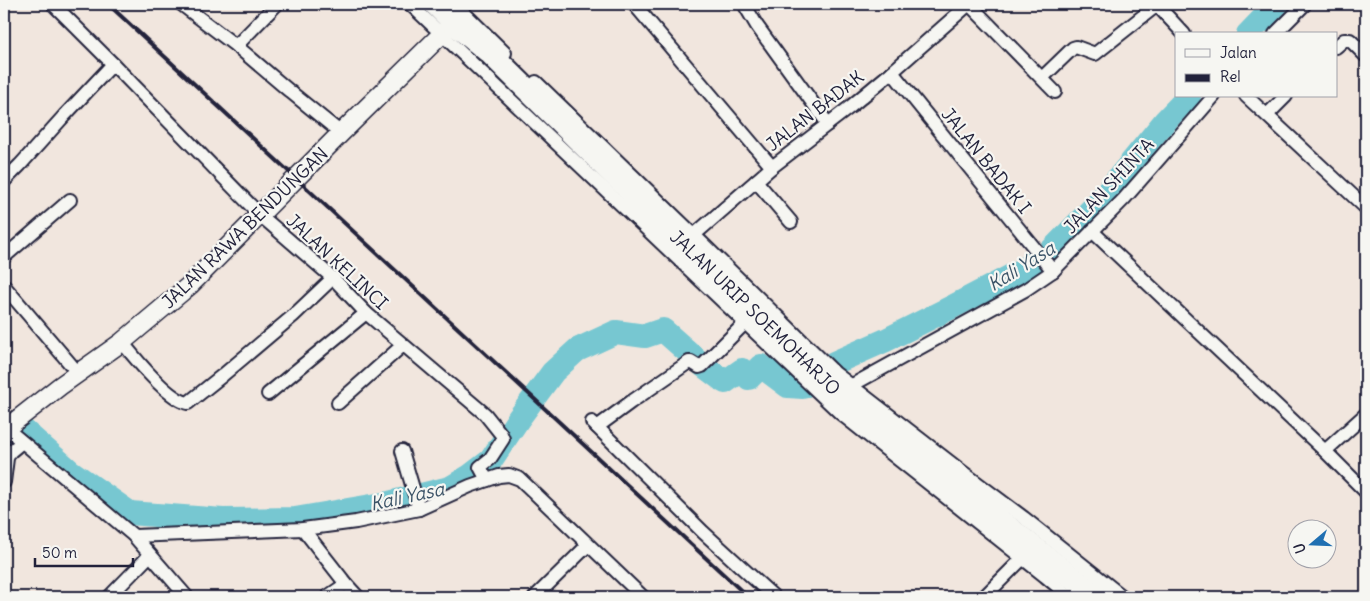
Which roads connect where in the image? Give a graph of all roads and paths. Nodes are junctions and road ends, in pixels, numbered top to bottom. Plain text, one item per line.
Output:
1 (53, 4) edge
2 (181, 4) edge
3 (277, 4) edge
4 (410, 4) edge
5 (423, 4) edge
6 (435, 4) edge
7 (455, 4) edge
8 (634, 4) edge
9 (744, 4) edge
10 (969, 4) edge
11 (1156, 4) edge
12 (1305, 4) edge
13 (445, 31) junction
14 (1182, 32) edge
15 (1277, 32) edge
16 (1338, 45) edge
17 (236, 46) junction
18 (1366, 56) edge
19 (113, 64) junction
20 (892, 72) junction
21 (1042, 78) junction
22 (1055, 92) dead end
23 (1212, 98) edge
24 (1248, 98) edge
25 (1284, 98) edge
26 (1267, 115) junction
27 (828, 124) junction
28 (341, 133) junction
29 (772, 167) junction
30 (4, 181) edge
31 (756, 181) junction
32 (70, 200) dead end
33 (1366, 208) edge
34 (260, 215) junction
35 (791, 222) dead end
36 (1092, 232) junction
37 (687, 238) junction
38 (4, 257) edge
39 (1053, 271) junction
40 (333, 278) junction
41 (4, 286) edge
42 (366, 313) junction
43 (747, 321) junction
44 (122, 342) junction
45 (403, 345) junction
46 (78, 373) junction
47 (845, 390) junction
48 (268, 394) dead end
49 (338, 403) dead end
50 (1366, 414) edge
51 (7, 430) edge
52 (22, 442) junction
53 (402, 451) dead end
54 (1325, 451) junction
55 (484, 475) junction
56 (4, 482) edge
57 (1366, 492) edge
58 (418, 506) junction
59 (303, 528) junction
60 (134, 536) junction
61 (588, 545) junction
62 (150, 554) junction
63 (1025, 556) junction
64 (1064, 582) edge
65 (346, 584) junction
66 (109, 597) edge
67 (187, 597) edge
68 (328, 597) edge
69 (358, 597) edge
70 (535, 597) edge
71 (642, 597) edge
72 (774, 597) edge
73 (984, 597) edge
74 (1081, 597) edge
75 (1097, 597) edge
76 (1123, 597) edge

1 - 19 street, JALAN KELINCI
2 - 17 street
3 - 17 street
4 - 13 street
5 - 13 highway, JALAN URIP SOEMOHARJO
6 - 37 highway, JALAN URIP SOEMOHARJO
7 - 37 street
8 - 29 street
9 - 27 street
10 - 20 street, JALAN BADAK
10 - 21 street
11 - 14 street
11 - 21 street
12 - 15 street
13 - 28 street, JALAN RAWA BENDUNGAN
13 - 43 highway, JALAN URIP SOEMOHARJO
16 - 18 street
17 - 28 street
19 - 30 street
19 - 34 street, JALAN KELINCI
20 - 27 street, JALAN BADAK
20 - 39 street, JALAN BADAK I
21 - 22 street
23 - 36 street, JALAN SHINTA
24 - 26 street
25 - 26 street
26 - 33 street
27 - 29 street, JALAN BADAK
28 - 34 street, JALAN RAWA BENDUNGAN
29 - 31 street, JALAN BADAK
31 - 35 street
31 - 37 street, JALAN BADAK
32 - 38 street
34 - 40 street, JALAN KELINCI
34 - 44 street, JALAN RAWA BENDUNGAN
36 - 39 street, JALAN SHINTA
36 - 54 street
37 - 47 highway, JALAN URIP SOEMOHARJO
39 - 47 street, JALAN SHINTA
40 - 42 street, JALAN KELINCI
40 - 44 street
41 - 46 street
42 - 45 street, JALAN KELINCI
42 - 48 street
43 - 63 highway, JALAN URIP SOEMOHARJO
43 - 72 street
44 - 46 street, JALAN RAWA BENDUNGAN
45 - 49 street
45 - 55 street, JALAN KELINCI
46 - 51 street, JALAN RAWA BENDUNGAN
47 - 64 highway, JALAN URIP SOEMOHARJO
47 - 76 street
50 - 54 street
51 - 52 street
52 - 56 street
52 - 60 street
53 - 58 street
54 - 57 street
55 - 58 street
55 - 61 street
58 - 59 street
59 - 60 street
59 - 65 street
60 - 62 street
61 - 70 street
61 - 71 street
62 - 66 street
62 - 67 street
63 - 64 highway, JALAN URIP SOEMOHARJO
63 - 73 street
64 - 74 highway, JALAN URIP SOEMOHARJO
64 - 75 highway, JALAN URIP SOEMOHARJO
65 - 68 street
65 - 69 street

